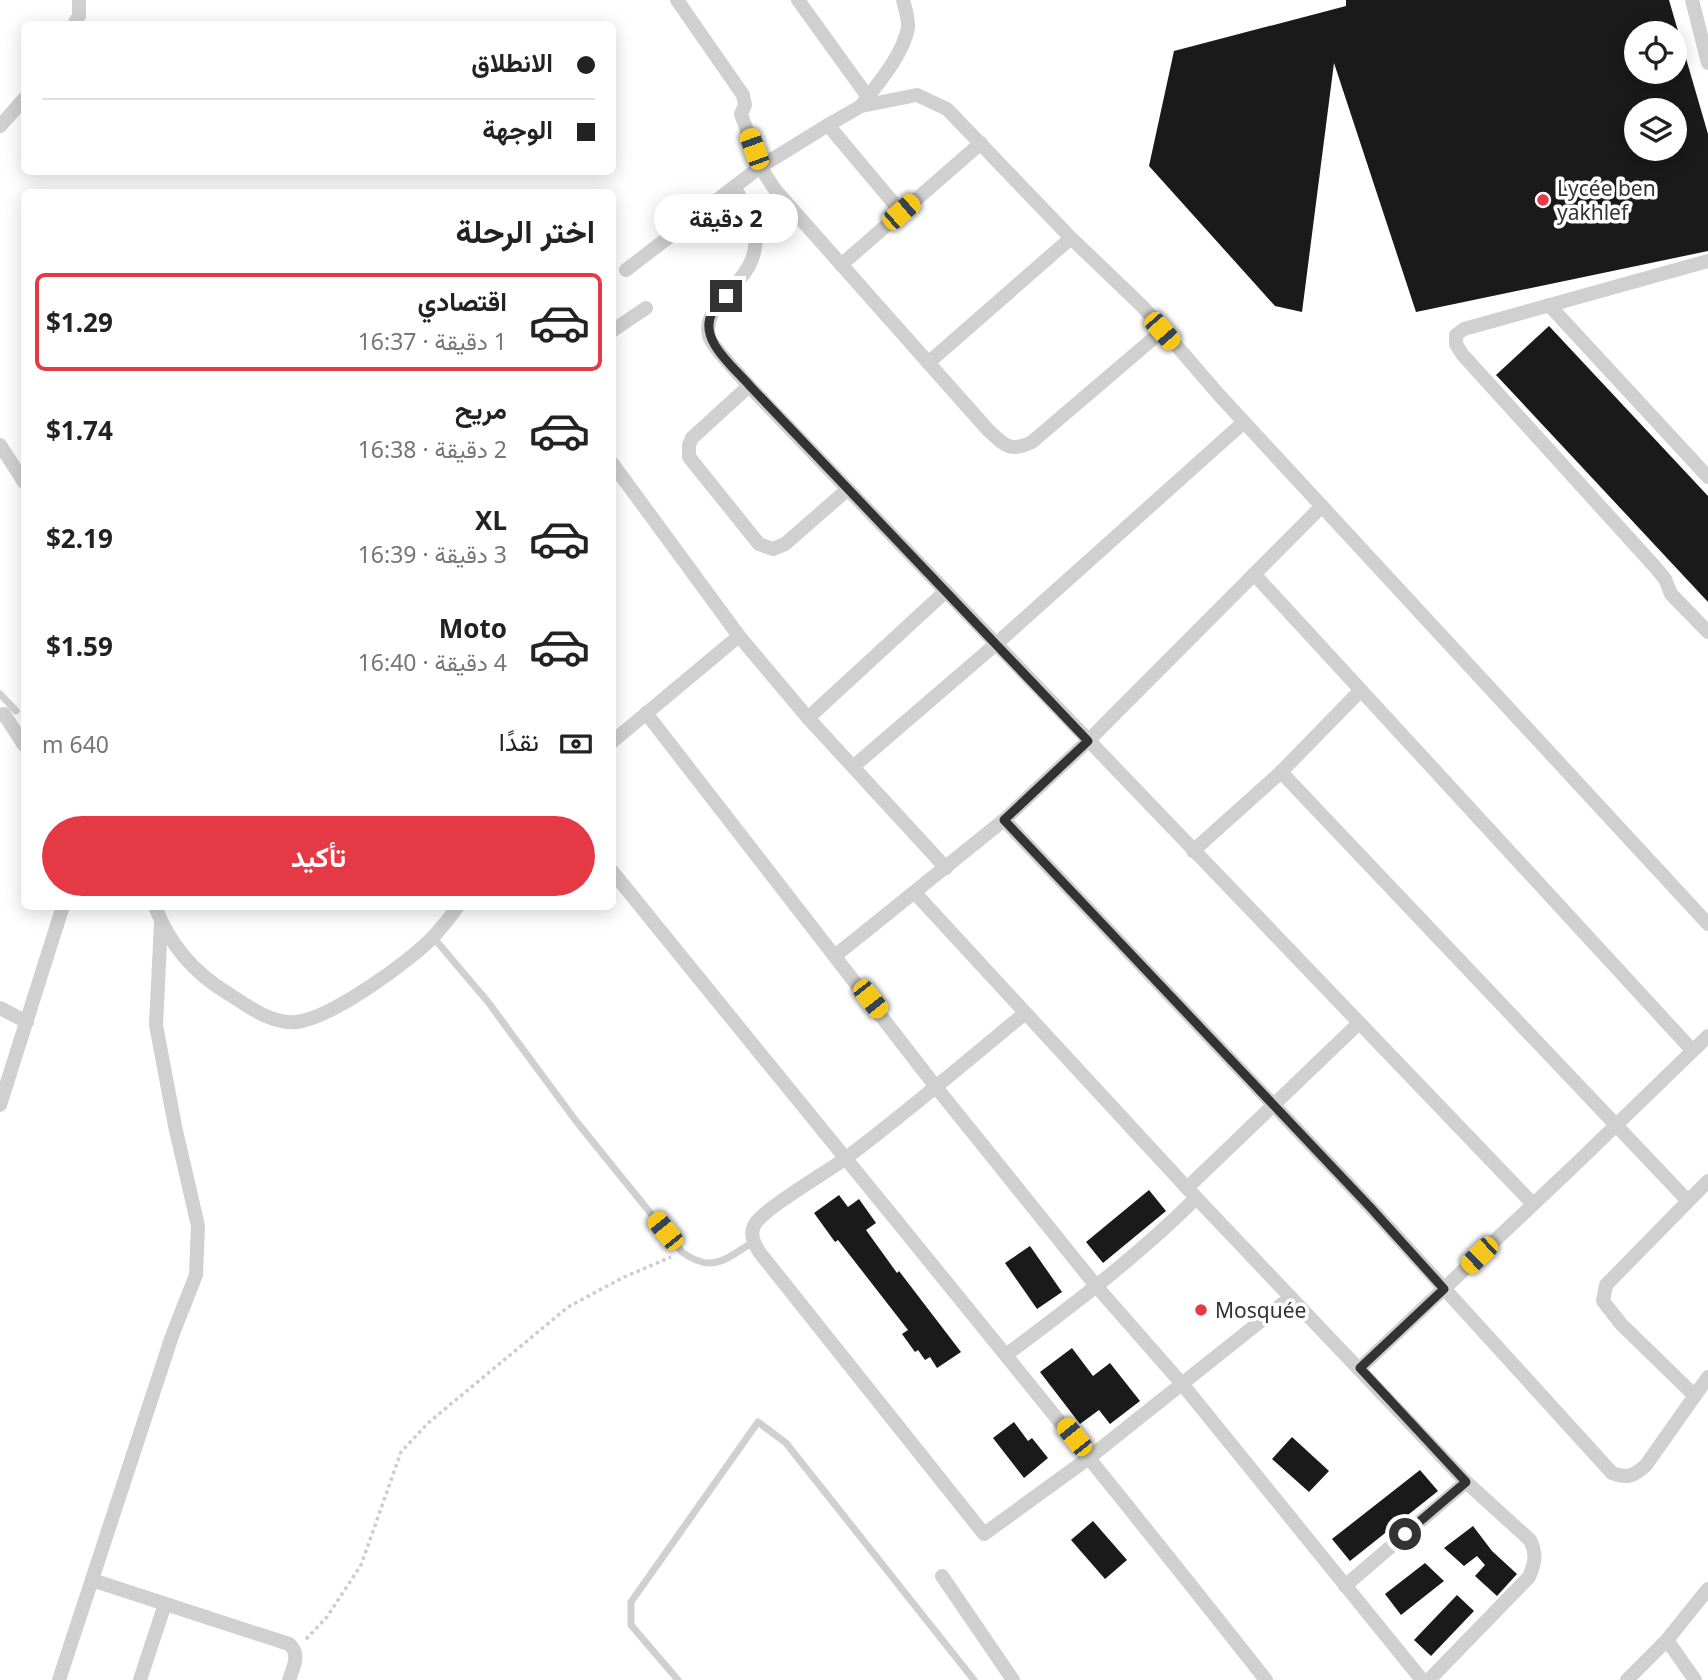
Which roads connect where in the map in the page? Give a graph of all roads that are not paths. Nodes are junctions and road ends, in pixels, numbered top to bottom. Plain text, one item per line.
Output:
1 (677, 0) edge
2 (798, 0) edge
3 (903, 0) edge
4 (1692, 0) edge
5 (82, 2) edge
6 (76, 21) edge
7 (1708, 63) edge
8 (21, 102) edge
9 (865, 102) junction
10 (828, 125) junction
11 (0, 126) edge
12 (981, 143) junction
13 (760, 167) junction
14 (734, 187) junction
15 (901, 212) junction
16 (1071, 238) junction
17 (1708, 261) edge
18 (841, 265) junction
19 (626, 270) dead end
20 (1549, 305) junction
21 (646, 308) dead end
22 (616, 328) edge
23 (1162, 331) junction
24 (928, 363) junction
25 (750, 386) junction
26 (1244, 422) junction
27 (0, 445) edge
28 (616, 468) edge
29 (21, 477) edge
30 (1708, 477) edge
31 (848, 489) junction
32 (1322, 506) junction
33 (1254, 574) junction
34 (946, 591) junction
35 (1708, 632) edge
36 (738, 636) junction
37 (996, 644) junction
38 (1360, 691) junction
39 (0, 695) edge
40 (6, 713) edge
41 (646, 713) junction
42 (808, 718) junction
43 (21, 739) edge
44 (616, 739) edge
45 (1088, 741) junction
46 (853, 766) junction
47 (1281, 772) junction
48 (1004, 820) junction
49 (1193, 851) junction
50 (946, 868) junction
51 (616, 876) edge
52 (915, 893) junction
53 (62, 910) edge
54 (156, 910) edge
55 (455, 910) edge
56 (161, 923) junction
57 (1708, 924) edge
58 (433, 937) junction
59 (836, 955) junction
60 (0, 1008) edge
61 (1025, 1013) junction
62 (27, 1022) junction
63 (1358, 1024) junction
64 (1708, 1036) edge
65 (1692, 1050) junction
66 (936, 1087) junction
67 (1273, 1104) junction
68 (0, 1105) edge
69 (1616, 1126) junction
70 (845, 1159) junction
71 (1708, 1181) edge
72 (1191, 1193) junction
73 (1688, 1201) junction
74 (1532, 1203) junction
75 (753, 1242) junction
76 (1097, 1287) junction
77 (1444, 1289) junction
78 (1291, 1297) junction
79 (1006, 1355) junction
80 (1360, 1368) junction
81 (1708, 1377) edge
82 (1183, 1385) junction
83 (1695, 1396) junction
84 (1090, 1457) junction
85 (1466, 1482) junction
86 (942, 1576) dead end
87 (92, 1580) junction
88 (1345, 1586) junction
89 (1708, 1589) edge
90 (164, 1604) junction
91 (1667, 1640) junction
92 (59, 1680) edge
93 (140, 1680) edge
94 (289, 1680) edge
95 (678, 1680) edge
96 (974, 1680) edge
97 (1013, 1680) edge
98 (1266, 1680) edge
99 (1422, 1680) edge
100 (1429, 1680) edge
101 (1627, 1680) edge
102 (1695, 1680) edge

1 - 13 street
2 - 9 street
3 - 9 street
4 - 7 street
5 - 6 street
8 - 11 street
9 - 10 street
9 - 12 street
10 - 13 street
10 - 15 street
12 - 15 street
12 - 16 street
13 - 14 street
13 - 18 street
14 - 19 street
14 - 25 street
15 - 18 street
16 - 23 street
16 - 24 street
17 - 20 street
18 - 24 street
20 - 30 street
20 - 35 street
21 - 22 street
23 - 24 street
23 - 26 street
25 - 31 street
25 - 31 street
26 - 32 street
26 - 37 street
27 - 29 street
28 - 36 street
31 - 34 street
32 - 33 street
32 - 57 street
33 - 38 street
33 - 45 street
34 - 37 street
34 - 42 street
36 - 41 street
36 - 42 street
37 - 45 street
37 - 46 street
38 - 47 street
38 - 65 street
39 - 40 lane
40 - 43 street
41 - 44 street
41 - 59 street
42 - 46 street
45 - 48 street
45 - 49 street
46 - 50 street
47 - 49 street
47 - 69 street
48 - 50 street
48 - 67 street
49 - 63 street
50 - 52 street
51 - 70 street
52 - 59 street
52 - 61 street
53 - 62 street
54 - 56 street
55 - 58 street
56 - 58 street
56 - 87 street
58 - 75 lane
59 - 66 street
60 - 62 street
61 - 66 street
61 - 72 street
62 - 68 street
63 - 67 street
63 - 74 street
64 - 65 street
65 - 69 street
66 - 70 street
66 - 76 street
67 - 72 street
67 - 77 street
69 - 73 street
69 - 74 street
70 - 75 street
70 - 79 street
71 - 73 street
72 - 76 street
72 - 78 street
73 - 83 street
74 - 77 street
75 - 84 street
76 - 79 street
76 - 82 street
77 - 80 street
77 - 83 street
78 - 80 street
78 - 82 street
79 - 84 street
80 - 85 street
81 - 83 street
82 - 84 street
82 - 88 street
84 - 98 street
85 - 88 street
85 - 100 street
86 - 97 street
87 - 90 street
87 - 92 street
88 - 99 street
89 - 91 street
90 - 93 street
90 - 94 street
91 - 101 street
91 - 102 street
95 - 96 lane

